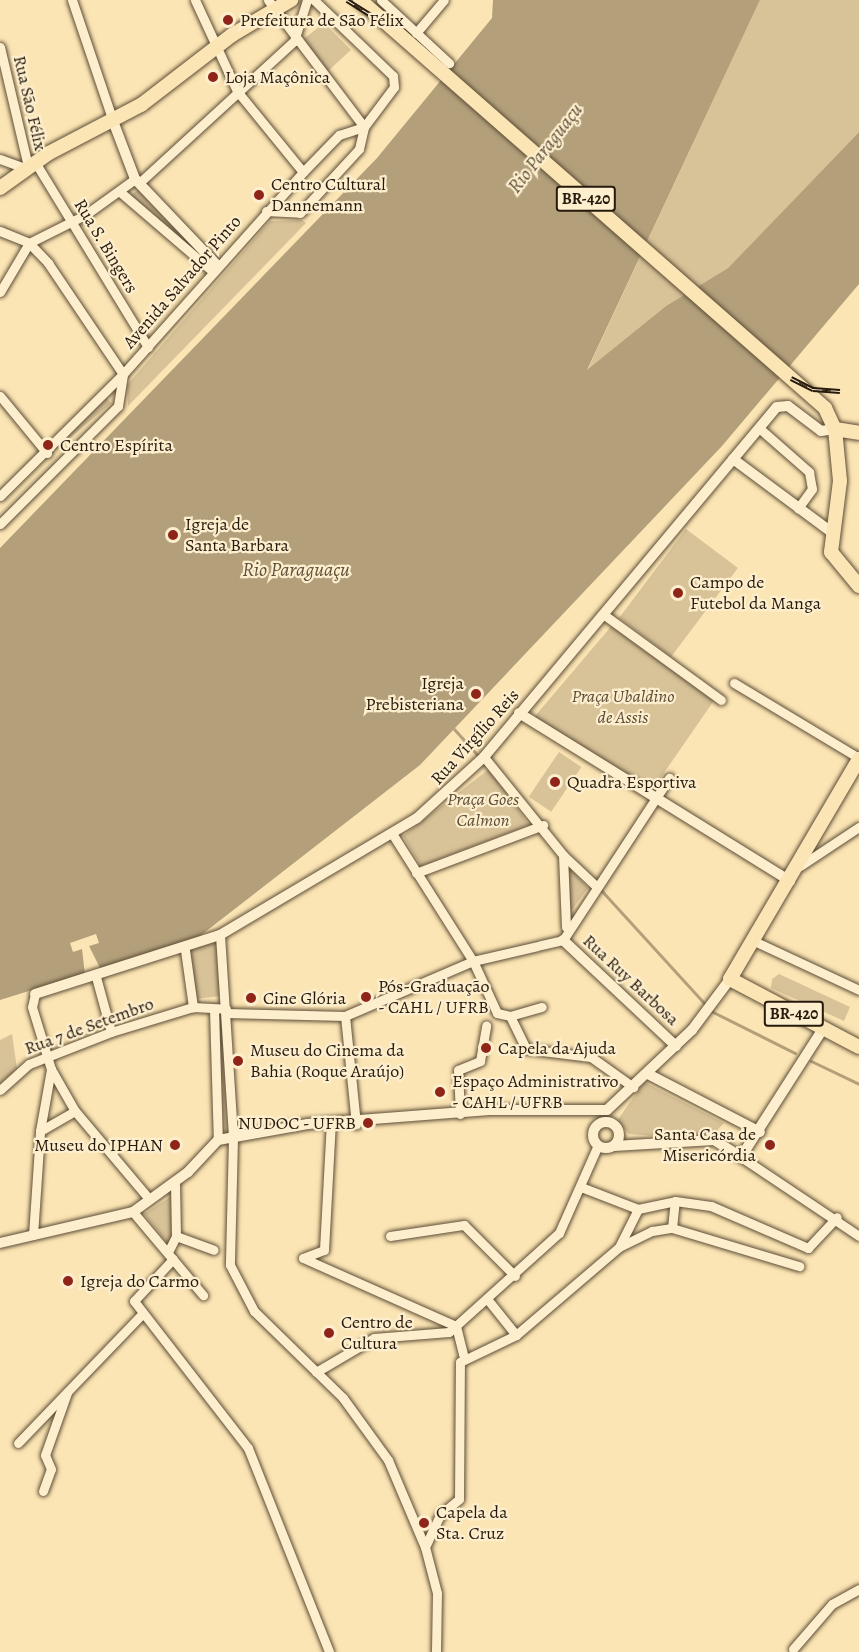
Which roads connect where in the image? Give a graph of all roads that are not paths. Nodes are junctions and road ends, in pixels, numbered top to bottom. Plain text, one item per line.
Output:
1 (72, 0) edge
2 (195, 0) edge
3 (291, 0) edge
4 (307, 0) edge
5 (314, 0) edge
6 (360, 0) edge
7 (381, 0) edge
8 (444, 0) edge
9 (271, 4) edge
10 (416, 33) junction
11 (294, 41) junction
12 (0, 47) edge
13 (216, 48) junction
14 (449, 63) dead end
15 (237, 91) junction
16 (113, 121) junction
17 (364, 127) junction
18 (0, 159) edge
19 (29, 166) junction
20 (303, 172) junction
21 (137, 181) junction
22 (0, 188) edge
23 (119, 191) junction
24 (266, 211) junction
25 (72, 221) junction
26 (0, 231) edge
27 (189, 234) junction
28 (29, 243) junction
29 (180, 243) junction
30 (215, 268) junction
31 (0, 292) edge
32 (148, 347) junction
33 (123, 374) junction
34 (0, 396) edge
35 (759, 428) junction
36 (835, 429) junction
37 (859, 433) edge
38 (47, 453) junction
39 (733, 459) junction
40 (19, 479) junction
41 (32, 492) junction
42 (0, 496) edge
43 (798, 508) junction
44 (0, 524) edge
45 (834, 534) junction
46 (859, 586) edge
47 (603, 614) junction
48 (734, 683) dead end
49 (722, 700) dead end
50 (519, 713) junction
51 (484, 756) junction
52 (859, 758) edge
53 (669, 777) dead end
54 (655, 799) junction
55 (543, 825) junction
56 (857, 831) edge
57 (393, 835) junction
58 (563, 855) junction
59 (800, 866) junction
60 (416, 873) junction
61 (790, 880) junction
62 (597, 887) junction
63 (566, 927) junction
64 (220, 935) junction
65 (563, 940) junction
66 (754, 940) junction
67 (185, 950) junction
68 (473, 961) junction
69 (96, 977) junction
70 (730, 979) junction
71 (859, 990) edge
72 (35, 994) joint
73 (193, 1007) junction
74 (542, 1007) dead end
75 (213, 1009) junction
76 (226, 1011) junction
77 (345, 1016) junction
78 (506, 1016) junction
79 (486, 1026) dead end
80 (823, 1029) junction
81 (111, 1032) junction
82 (858, 1045) edge
83 (676, 1046) junction
84 (48, 1058) junction
85 (51, 1069) junction
86 (648, 1074) junction
87 (633, 1087) junction
88 (1, 1088) edge
89 (607, 1110) junction
90 (75, 1111) junction
91 (460, 1114) junction
92 (332, 1122) junction
93 (610, 1122) junction
94 (356, 1124) junction
95 (40, 1131) junction
96 (760, 1131) junction
97 (234, 1138) junction
98 (218, 1140) junction
99 (598, 1145) junction
100 (614, 1146) junction
101 (741, 1157) junction
102 (175, 1182) junction
103 (581, 1187) junction
104 (149, 1199) junction
105 (675, 1201) junction
106 (638, 1209) junction
107 (133, 1212) junction
108 (837, 1217) junction
109 (672, 1228) junction
110 (33, 1235) junction
111 (176, 1236) junction
112 (390, 1236) dead end
113 (859, 1236) edge
114 (0, 1243) edge
115 (619, 1247) junction
116 (324, 1250) junction
117 (214, 1251) dead end
118 (170, 1256) junction
119 (799, 1266) dead end
120 (323, 1267) junction
121 (514, 1276) junction
122 (203, 1295) dead end
123 (488, 1300) junction
124 (141, 1315) junction
125 (456, 1326) junction
126 (516, 1335) junction
127 (464, 1359) junction
128 (316, 1372) junction
129 (69, 1388) junction
130 (18, 1443) dead end
131 (43, 1491) dead end
132 (425, 1547) junction
133 (859, 1589) edge
134 (793, 1649) dead end
135 (329, 1652) edge
136 (436, 1652) edge

1 - 16 street
2 - 13 street
3 - 9 main road
4 - 11 street
5 - 17 street, Avenida Salvador Pinto
6 - 36 main road, BR-420
7 - 10 street
8 - 10 street
9 - 11 street
9 - 13 main road
10 - 14 street
11 - 15 street
11 - 17 street
12 - 19 street, Rua São Félix
13 - 15 street
13 - 16 main road
15 - 20 street
15 - 21 street
16 - 19 main road
16 - 21 street
17 - 20 street, Avenida Salvador Pinto
17 - 24 street, Avenida Salvador Pinto
18 - 19 street
19 - 22 main road
19 - 25 street, Rua S. Bingers
20 - 24 street, Avenida Salvador Pinto
21 - 23 street
21 - 27 street
23 - 25 street
23 - 29 street
24 - 30 street, Avenida Salvador Pinto
25 - 28 street
25 - 32 street, Rua S. Bingers
26 - 28 street
27 - 29 street
27 - 30 street
28 - 31 street
28 - 33 street
29 - 30 street
30 - 32 street, Avenida Salvador Pinto
32 - 33 street, Avenida Salvador Pinto
33 - 38 street, Avenida Salvador Pinto
33 - 41 street, Avenida Salvador Pinto
34 - 38 street
35 - 36 street, Rua Virgílio Reis
35 - 39 street, Rua Virgílio Reis
35 - 43 street
36 - 37 main road
36 - 45 main road, BR-420
38 - 40 street, Avenida Salvador Pinto
39 - 43 street
39 - 47 street, Rua Virgílio Reis
40 - 41 street
40 - 42 street, Avenida Salvador Pinto
41 - 44 street, Avenida Salvador Pinto
43 - 45 street
45 - 46 main road, BR-420
47 - 49 street
47 - 50 street, Rua Virgílio Reis
48 - 52 street
50 - 51 street, Rua Virgílio Reis
50 - 54 street
51 - 55 street
51 - 57 street, Rua Virgílio Reis
52 - 59 main road
53 - 54 street
54 - 61 street
54 - 62 street
55 - 58 street
55 - 60 street
56 - 59 street
57 - 60 street
57 - 64 street, Rua Virgílio Reis
58 - 62 street
58 - 63 street
59 - 61 main road
60 - 68 street
61 - 66 main road
62 - 63 street
63 - 65 street
64 - 67 street, Rua Virgílio Reis
64 - 76 street
65 - 68 street
65 - 83 street, Rua Ruy Barbosa
66 - 70 main road
66 - 71 street
67 - 69 street, Rua Virgílio Reis
67 - 73 street
68 - 77 street
68 - 78 street
69 - 72 street, Rua Virgílio Reis
69 - 81 street
70 - 80 main road, BR-420
70 - 83 street
72 - 84 street
73 - 75 street
73 - 81 street, Rua 7 de Setembro
74 - 78 street
75 - 76 street
75 - 98 street
76 - 77 street
76 - 97 street
77 - 94 street
78 - 87 street
79 - 91 street
80 - 82 main road, BR-420
80 - 96 street
81 - 84 street, Rua 7 de Setembro
83 - 86 street
84 - 85 street
84 - 88 street, Rua 7 de Setembro
85 - 90 street
85 - 95 street
86 - 87 street
86 - 96 street
87 - 89 street
89 - 91 street
89 - 93 street
90 - 95 street
90 - 104 street
91 - 94 street
92 - 94 street
92 - 97 street
92 - 116 street
93 - 99 street
93 - 100 street
95 - 110 street
96 - 101 street
97 - 98 street
97 - 128 street
98 - 102 street
99 - 100 street
99 - 103 street
100 - 101 street
101 - 108 street
102 - 104 street
102 - 111 street
103 - 106 street
103 - 121 street
104 - 107 street
105 - 106 street
105 - 108 street
105 - 109 street
106 - 115 street
107 - 110 street
107 - 118 street
108 - 113 street
109 - 115 street
109 - 119 street
110 - 114 street
111 - 117 street
111 - 118 street
112 - 121 street
115 - 126 street
116 - 120 street
116 - 120 street
118 - 122 street
118 - 124 street
120 - 125 street
121 - 123 street
123 - 125 street
123 - 126 street
124 - 129 street
124 - 135 street
125 - 127 street
125 - 128 street
126 - 127 street
127 - 132 street
128 - 132 street
129 - 130 street
129 - 131 street
132 - 136 street
133 - 134 street

